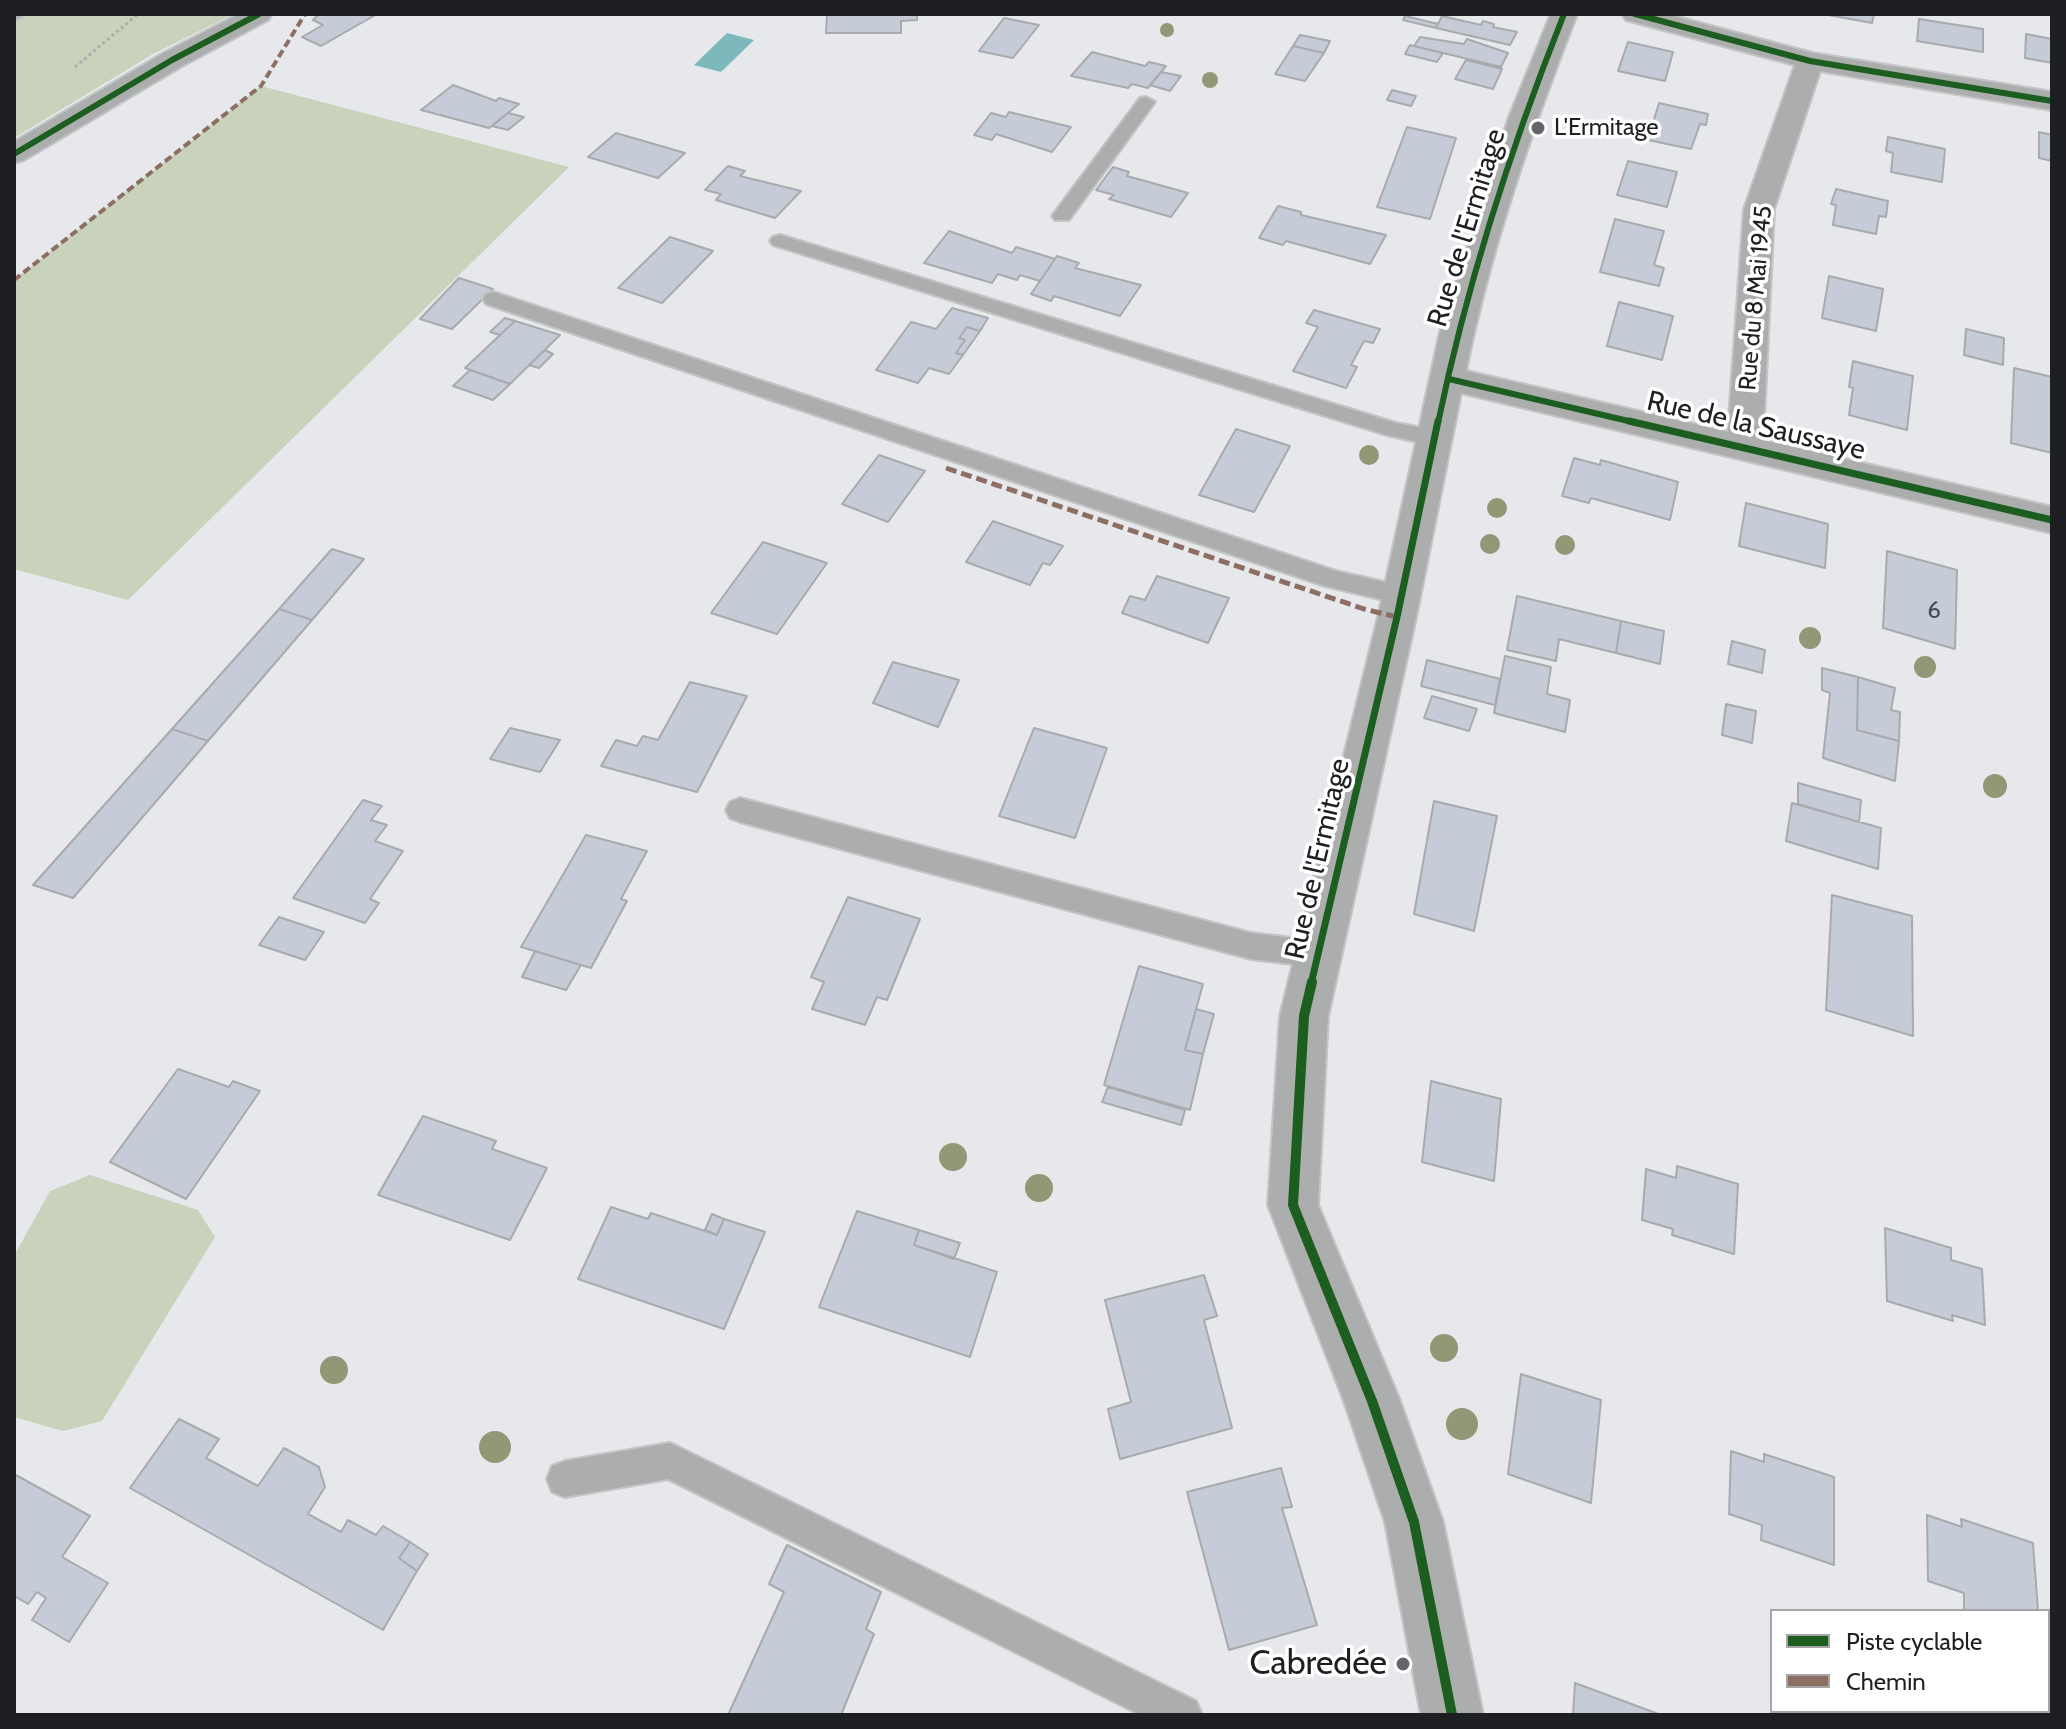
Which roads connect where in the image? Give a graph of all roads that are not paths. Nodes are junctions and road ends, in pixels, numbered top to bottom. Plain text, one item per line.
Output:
1 (259, 14) edge
2 (1564, 14) edge
3 (1635, 14) edge
4 (1810, 61) junction
5 (2052, 101) edge
6 (1146, 102) dead end
7 (14, 154) edge
8 (1062, 216) dead end
9 (780, 241) dead end
10 (493, 299) dead end
11 (1449, 379) junction
12 (1435, 438) junction
13 (1745, 446) junction
14 (2052, 520) edge
15 (1401, 595) junction
16 (740, 810) dead end
17 (1318, 954) junction
18 (565, 1479) dead end
19 (1182, 1715) edge
20 (1452, 1715) edge

1 - 7 street
2 - 11 street, Rue de l'Ermitage
3 - 4 street
4 - 5 street
4 - 13 street, Rue du 8 Mai 1945
6 - 8 lane
9 - 12 lane
10 - 15 lane
11 - 12 street, Rue de l'Ermitage
11 - 13 street, Rue de la Saussaye
12 - 15 street, Rue de l'Ermitage
13 - 14 street, Rue de la Saussaye
15 - 17 street, Rue de l'Ermitage
16 - 17 lane
17 - 20 street, Rue de l'Ermitage
18 - 19 lane

